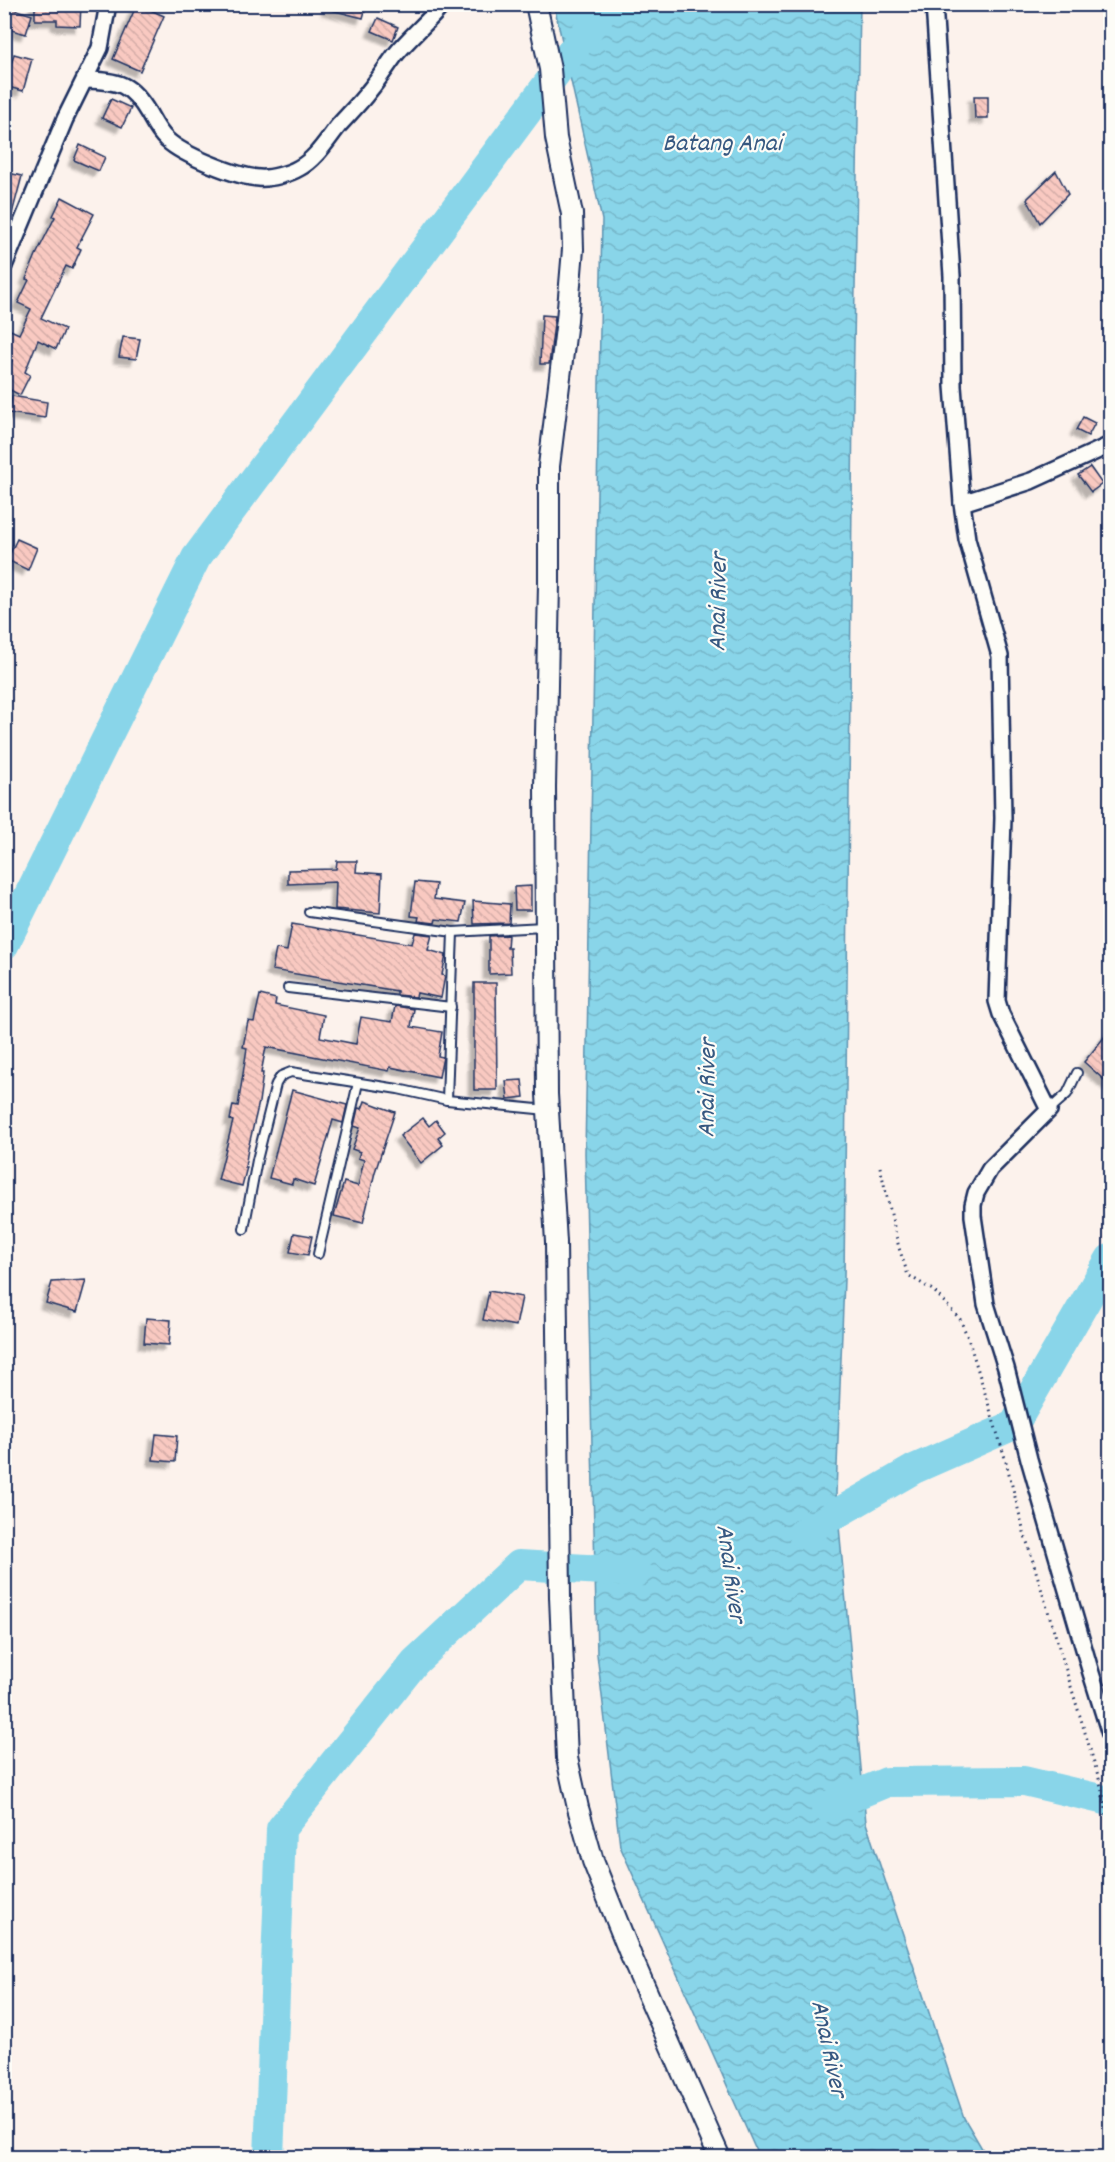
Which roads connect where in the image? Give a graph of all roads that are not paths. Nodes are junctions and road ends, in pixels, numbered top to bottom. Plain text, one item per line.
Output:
1 (108, 4) edge
2 (443, 4) edge
3 (536, 4) edge
4 (934, 4) edge
5 (86, 80) junction
6 (4, 266) edge
7 (1110, 445) edge
8 (962, 503) junction
9 (309, 912) dead end
10 (546, 927) junction
11 (453, 932) junction
12 (288, 988) dead end
13 (451, 1007) junction
14 (1077, 1073) dead end
15 (358, 1083) junction
16 (447, 1100) junction
17 (548, 1110) junction
18 (1048, 1110) junction
19 (244, 1229) dead end
20 (318, 1254) dead end
21 (1110, 1734) edge
22 (720, 2157) edge

1 - 5 street
2 - 5 street
3 - 10 street
4 - 8 street
5 - 6 street
7 - 8 street
8 - 18 street
9 - 11 lane
10 - 11 lane
10 - 17 street
11 - 13 lane
12 - 13 lane
13 - 16 lane
14 - 18 lane
15 - 16 lane
15 - 19 lane
15 - 20 lane
16 - 17 lane
17 - 22 street
18 - 21 street

